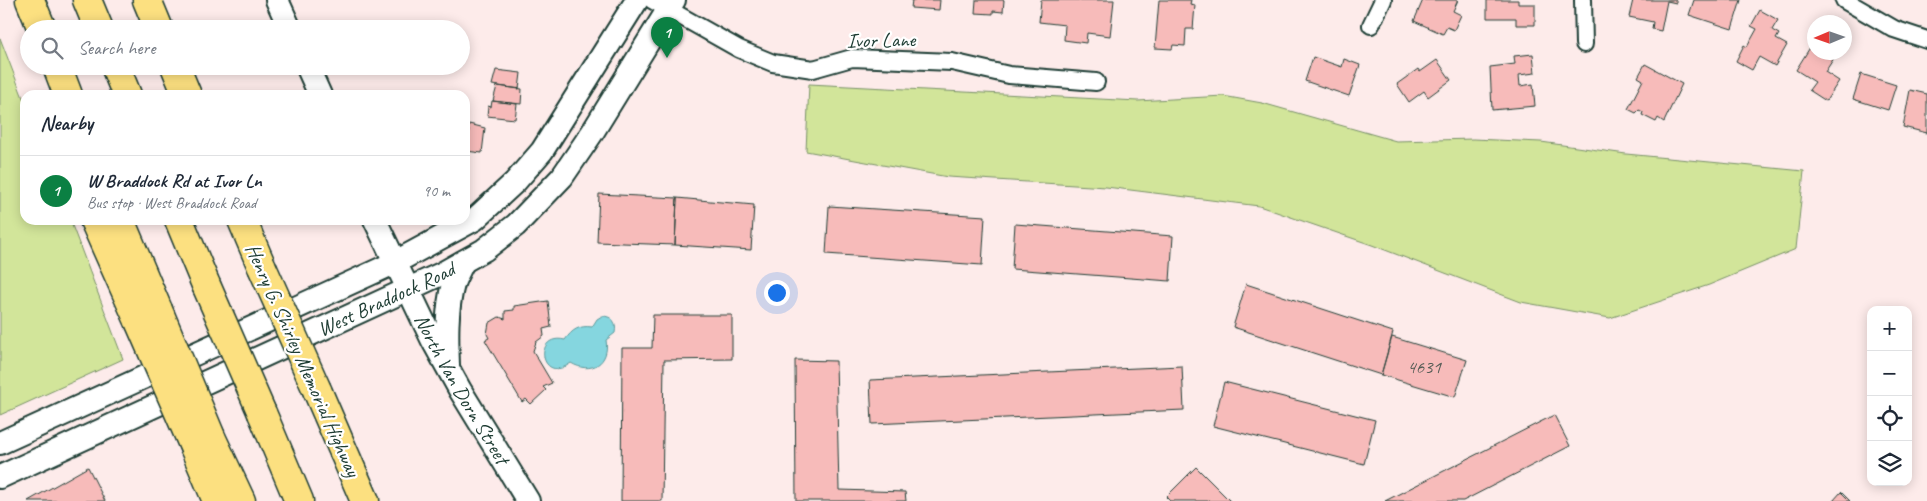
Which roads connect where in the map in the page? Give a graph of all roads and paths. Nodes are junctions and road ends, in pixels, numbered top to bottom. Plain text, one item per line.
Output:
1 (30, 0) edge
2 (87, 0) edge
3 (147, 0) edge
4 (277, 0) edge
5 (637, 0) edge
6 (1382, 0) edge
7 (1583, 0) edge
8 (1844, 0) edge
9 (664, 3) edge
10 (38, 20) edge
11 (95, 20) edge
12 (155, 20) edge
13 (286, 20) edge
14 (1371, 24) dead end
15 (1927, 40) edge
16 (1584, 44) dead end
17 (60, 75) edge
18 (119, 75) edge
19 (179, 75) edge
20 (311, 75) edge
21 (1096, 82) dead end
22 (66, 90) edge
23 (125, 90) edge
24 (186, 90) edge
25 (318, 90) edge
26 (470, 222) edge
27 (97, 225) edge
28 (122, 225) edge
29 (181, 225) edge
30 (244, 225) edge
31 (377, 225) edge
32 (464, 225) edge
33 (463, 262) junction
34 (394, 263) junction
35 (408, 290) junction
36 (149, 316) junction
37 (448, 369) junction
38 (203, 442) junction
39 (0, 443) edge
40 (0, 477) edge
41 (218, 501) edge
42 (241, 501) edge
43 (300, 501) edge
44 (365, 501) edge
45 (528, 501) edge

1 - 10 highway
2 - 11 highway
3 - 12 highway
4 - 13 main road
5 - 26 main road, West Braddock Road
6 - 14 street
7 - 16 street
8 - 15 street
9 - 21 street, Ivor Lane
9 - 33 main road, West Braddock Road
17 - 22 highway
18 - 23 highway
19 - 24 highway
20 - 25 main road
27 - 36 highway
28 - 36 highway
29 - 43 highway, bridge
30 - 44 highway, Henry G. Shirley Memorial Highway, bridge
31 - 34 main road, North Van Dorn Street
32 - 34 main road, West Braddock Road
33 - 35 main road, West Braddock Road
33 - 37 main road
34 - 35 main road, North Van Dorn Street
34 - 39 main road, West Braddock Road
35 - 37 main road, North Van Dorn Street
35 - 40 main road, West Braddock Road
36 - 38 highway, bridge
37 - 45 main road, North Van Dorn Street
38 - 41 highway
38 - 42 highway

